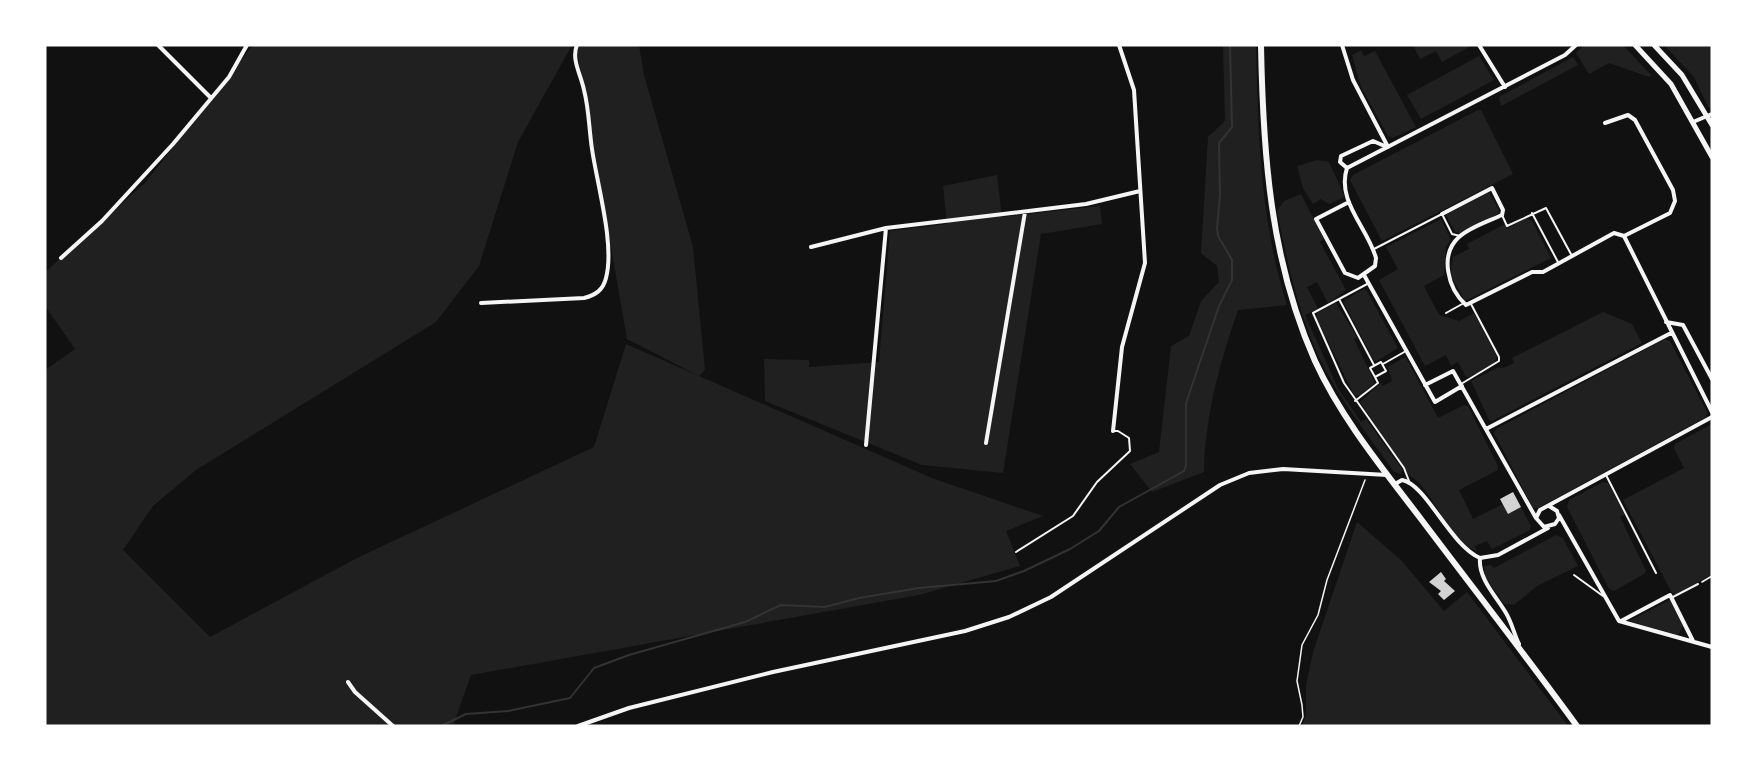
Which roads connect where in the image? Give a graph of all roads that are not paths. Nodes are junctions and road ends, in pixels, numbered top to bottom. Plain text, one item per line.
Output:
1 (158, 45) edge
2 (247, 45) edge
3 (577, 45) edge
4 (1119, 45) edge
5 (1262, 45) edge
6 (1342, 45) edge
7 (1479, 45) edge
8 (1576, 45) edge
9 (1635, 45) edge
10 (1654, 45) edge
11 (1505, 87) junction
12 (210, 98) junction
13 (1709, 115) edge
14 (1693, 122) junction
15 (1605, 123) dead end
16 (1712, 126) edge
17 (1388, 147) junction
18 (1712, 157) edge
19 (1347, 168) junction
20 (1140, 191) junction
21 (1348, 202) junction
22 (1025, 212) junction
23 (1532, 213) junction
24 (1442, 214) junction
25 (1502, 215) junction
26 (886, 228) junction
27 (1460, 236) junction
28 (1624, 236) junction
29 (811, 247) dead end
30 (1374, 249) junction
31 (1572, 256) junction
32 (61, 258) dead end
33 (1558, 264) junction
34 (1364, 275) junction
35 (1368, 283) junction
36 (1339, 298) junction
37 (481, 303) dead end
38 (1464, 303) junction
39 (1471, 304) junction
40 (1446, 313) dead end
41 (1666, 322) junction
42 (1671, 333) junction
43 (1406, 351) junction
44 (1382, 364) junction
45 (1374, 365) junction
46 (1375, 377) junction
47 (1712, 379) edge
48 (1425, 385) junction
49 (1461, 385) junction
50 (1355, 401) junction
51 (1712, 412) edge
52 (1712, 417) edge
53 (1486, 429) junction
54 (1113, 431) joint
55 (986, 443) dead end
56 (866, 445) dead end
57 (1388, 475) junction
58 (1606, 475) junction
59 (1409, 481) junction
60 (1395, 484) junction
61 (1549, 506) junction
62 (1558, 514) junction
63 (1536, 518) junction
64 (1548, 528) junction
65 (1016, 552) dead end
66 (1480, 558) junction
67 (1656, 573) dead end
68 (1574, 575) dead end
69 (1698, 584) road end
70 (1670, 596) junction
71 (1608, 599) junction
72 (1619, 621) junction
73 (1694, 641) junction
74 (1712, 647) edge
75 (1520, 648) junction
76 (348, 682) dead end
77 (393, 726) edge
78 (578, 726) edge
79 (1576, 726) edge

1 - 12 street
2 - 12 street
3 - 37 street
4 - 20 street
5 - 57 main road
6 - 17 street
7 - 11 street
8 - 11 street
9 - 14 street
10 - 13 street
11 - 17 street
12 - 32 street
13 - 14 street
13 - 16 street
14 - 18 street
15 - 28 street
17 - 19 street
17 - 19 street
19 - 21 street
20 - 22 street
20 - 54 street
21 - 30 street
21 - 34 street
22 - 26 street
22 - 55 street
23 - 25 lane
23 - 31 lane
23 - 33 lane
24 - 25 street
24 - 27 lane
24 - 30 lane
25 - 27 street
26 - 29 street
26 - 56 street
27 - 38 street
28 - 31 street
28 - 41 street
30 - 34 street
31 - 33 street
33 - 39 street
34 - 35 street
35 - 36 lane
35 - 43 street
36 - 45 lane
36 - 50 lane
38 - 39 street
38 - 40 lane
39 - 49 lane
41 - 42 street
41 - 47 street
42 - 51 street
42 - 53 street
43 - 44 lane
43 - 48 street
44 - 45 lane
44 - 46 lane
45 - 46 lane
46 - 50 lane
48 - 49 street
48 - 49 street
49 - 53 street
50 - 59 lane
52 - 58 street
53 - 63 street
54 - 65 lane
57 - 60 main road
57 - 78 street
58 - 61 street
58 - 67 lane
59 - 60 street
59 - 66 street
60 - 75 main road
61 - 62 street
61 - 63 street
62 - 64 street
62 - 71 street
63 - 64 street
64 - 66 street
66 - 75 street
68 - 71 lane
69 - 70 lane
70 - 72 street
70 - 73 street
71 - 72 street
72 - 73 street
73 - 74 street
75 - 79 main road
76 - 77 street

